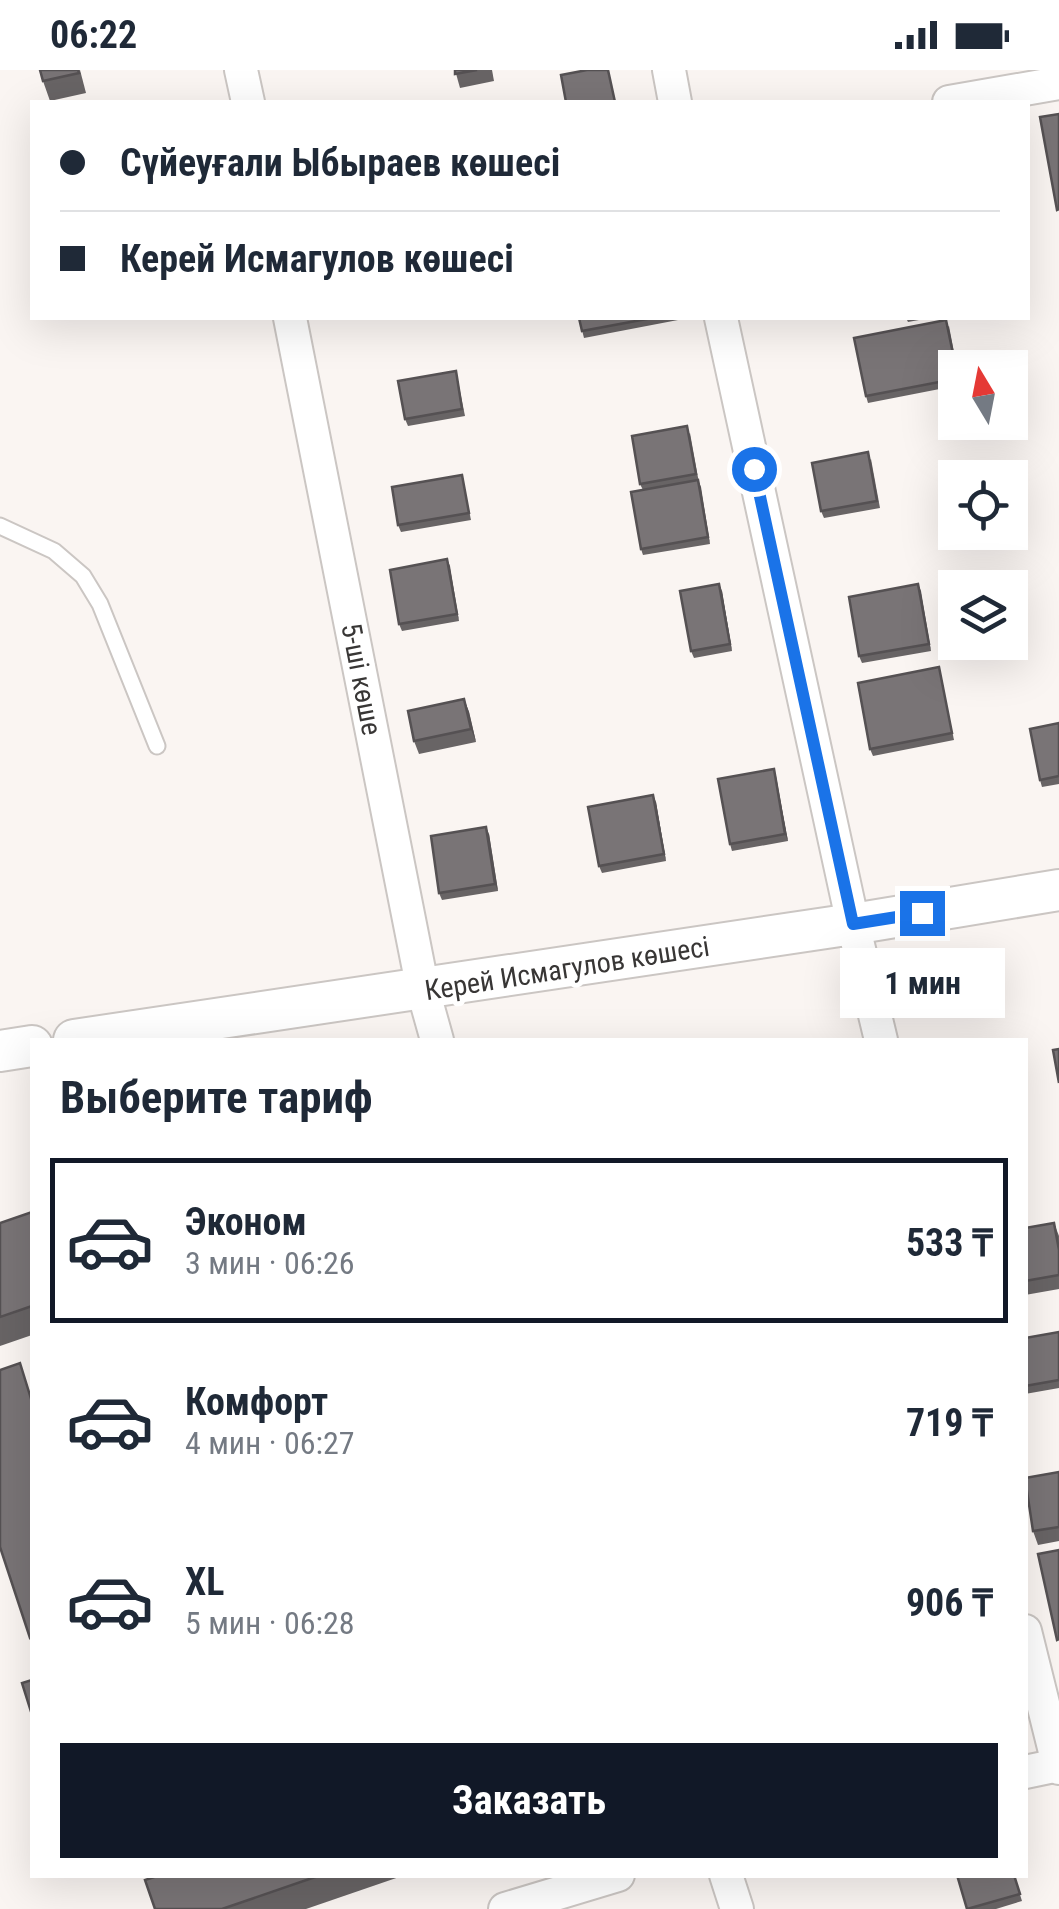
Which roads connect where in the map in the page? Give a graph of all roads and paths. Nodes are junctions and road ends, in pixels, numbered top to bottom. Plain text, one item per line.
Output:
1 (241, 70) edge
2 (669, 70) edge
3 (1059, 83) edge
4 (248, 100) edge
5 (675, 100) edge
6 (961, 100) edge
7 (290, 320) edge
8 (720, 320) edge
9 (0, 526) edge
10 (157, 746) dead end
11 (1059, 890) edge
12 (853, 924) junction
13 (423, 990) junction
14 (88, 1038) edge
15 (435, 1038) edge
16 (881, 1038) edge
17 (30, 1046) edge
18 (0, 1050) edge
19 (1028, 1643) edge
20 (1059, 1766) edge
21 (1028, 1771) edge
22 (608, 1878) edge
23 (727, 1878) edge
24 (505, 1909) edge
25 (737, 1909) edge

1 - 4 street
2 - 5 street
3 - 6 street
7 - 13 street, 5-шi көше
8 - 12 street
9 - 10 lane
11 - 12 street, Керей Исмагулов көшесі
12 - 13 street, Керей Исмагулов көшесі
12 - 16 street
13 - 14 street, Керей Исмагулов көшесі
13 - 15 street, 5-шi көше
17 - 18 street
19 - 20 street
20 - 21 street
22 - 24 street
23 - 25 street

